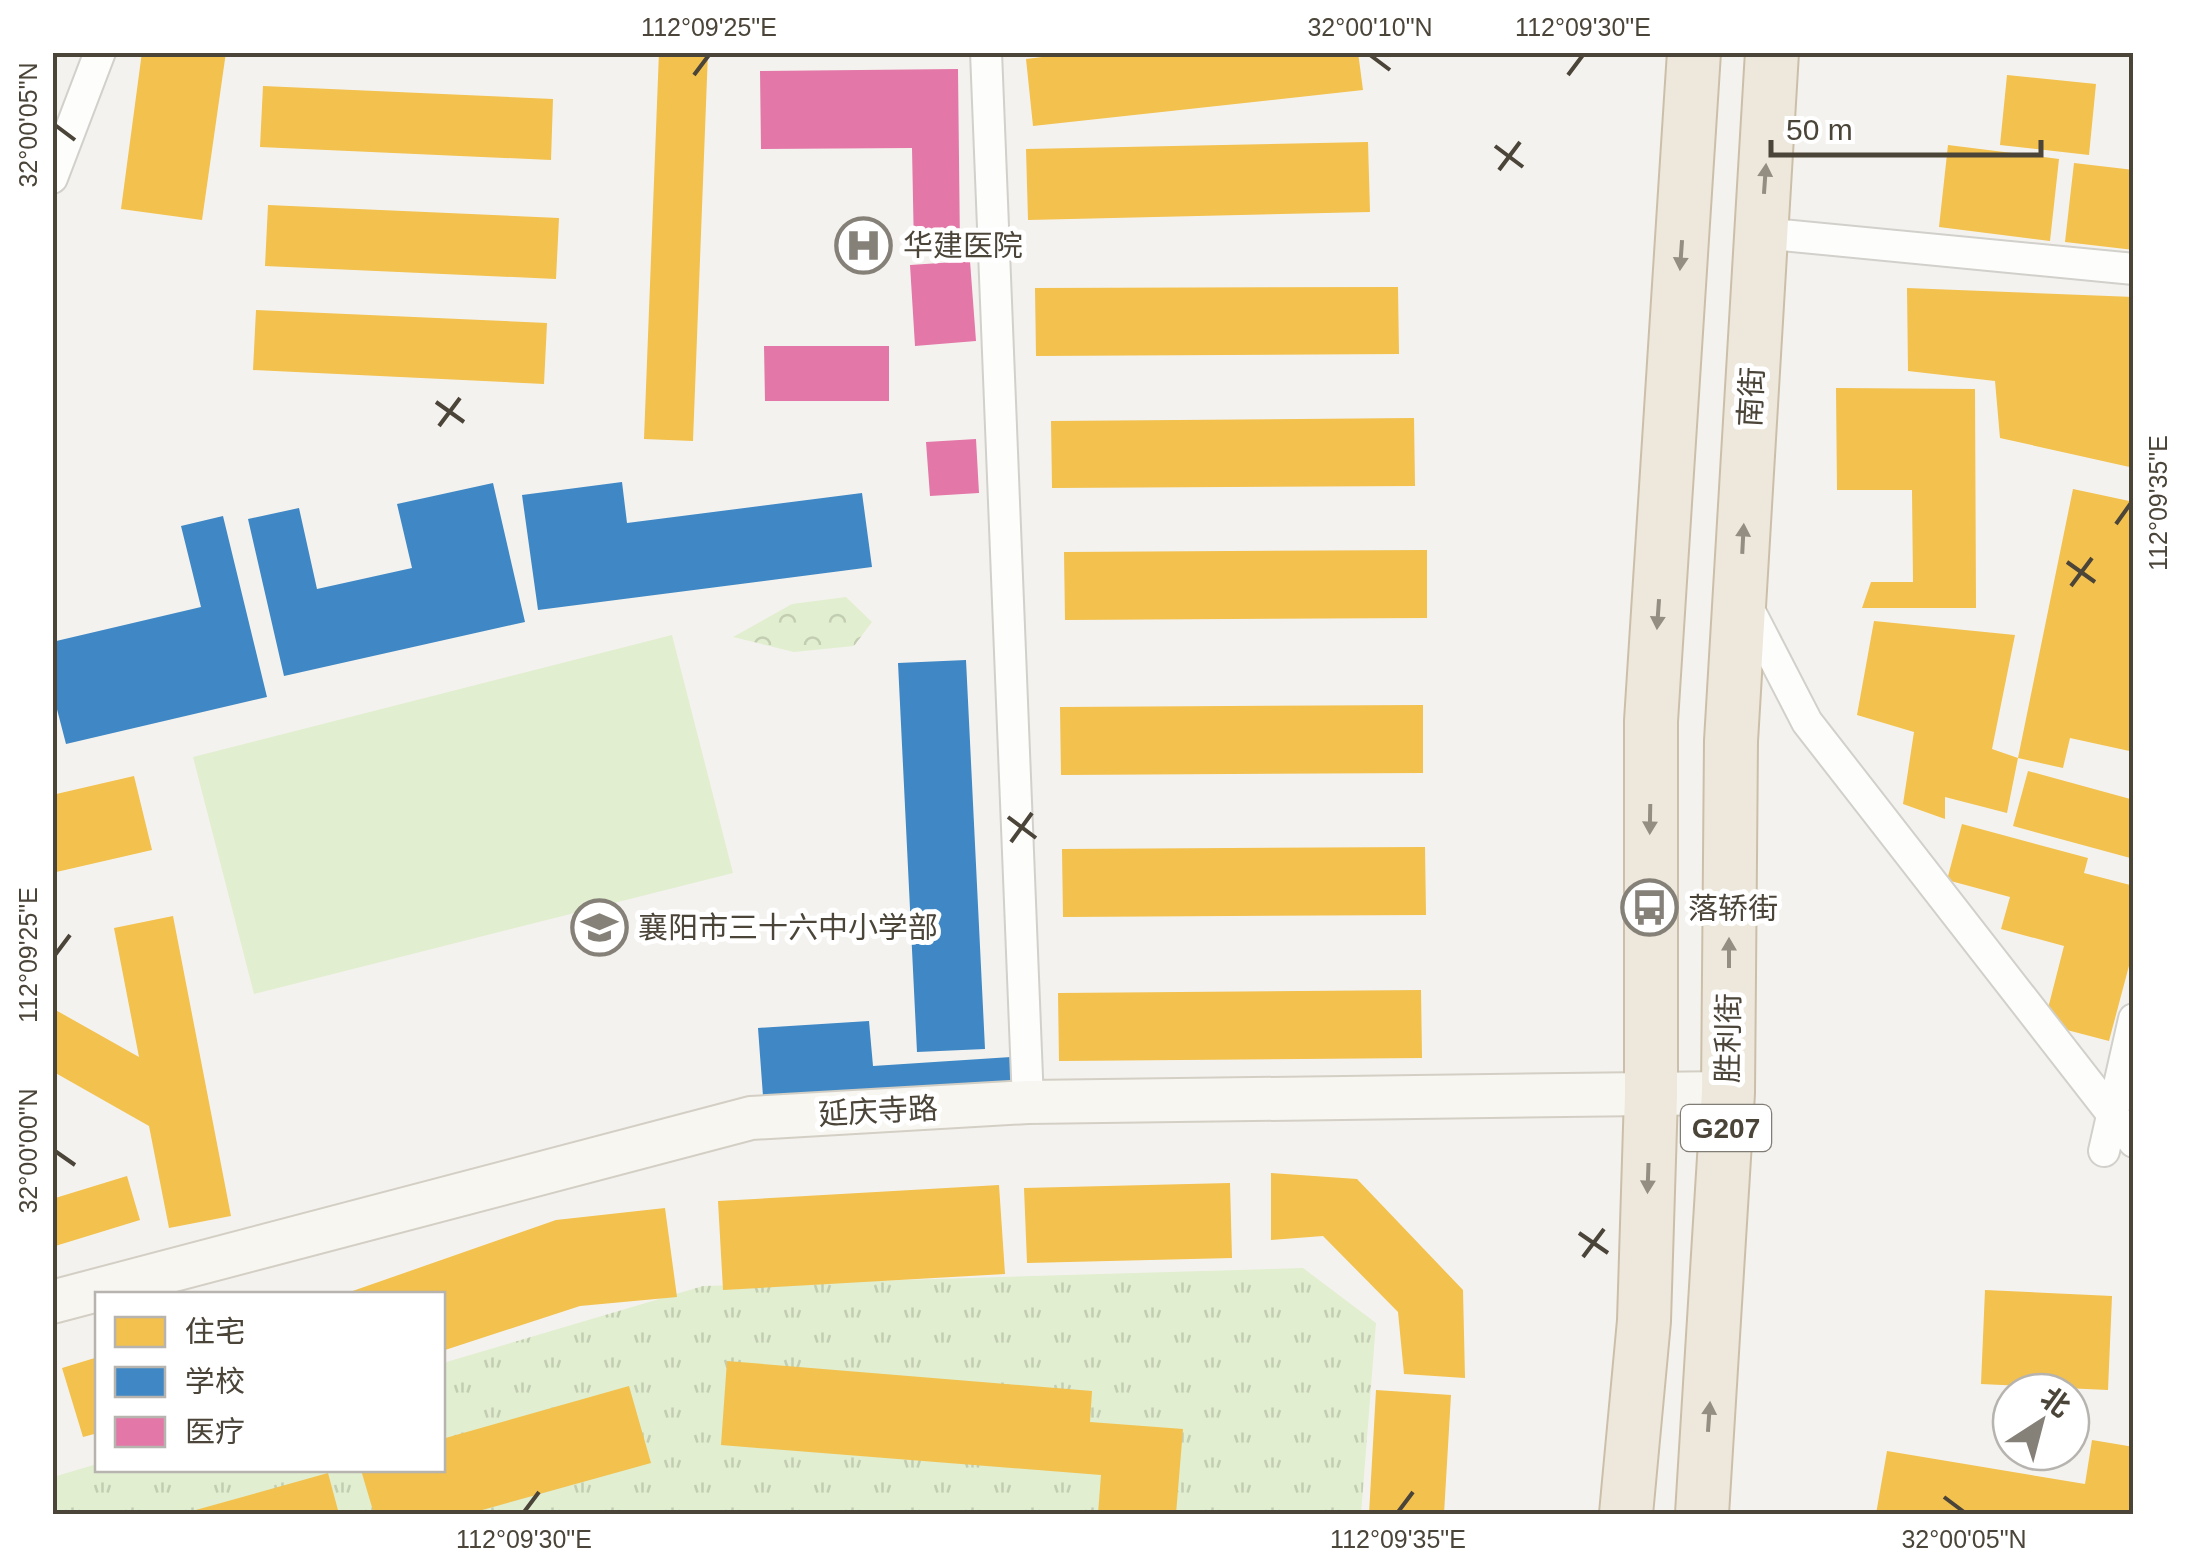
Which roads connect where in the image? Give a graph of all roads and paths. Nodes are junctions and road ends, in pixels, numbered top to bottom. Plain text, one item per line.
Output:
1 (100, 52) edge
2 (986, 52) edge
3 (1694, 52) edge
4 (1772, 52) edge
5 (52, 178) edge
6 (1761, 233) junction
7 (2134, 269) edge
8 (1740, 592) junction
9 (1731, 741) joint
10 (2134, 1019) edge
11 (1728, 1092) junction
12 (1651, 1095) junction
13 (1028, 1102) junction
14 (2111, 1113) junction
15 (2134, 1142) edge
16 (2104, 1150) dead end
17 (52, 1302) edge
18 (1626, 1514) edge
19 (1702, 1514) edge

1 - 5 street
2 - 13 street
3 -> 12 highway
6 -> 4 highway, 南街 / G207
6 - 7 street
8 -> 6 highway, 南街 / G207
8 - 9 highway, 南街 / G207
8 - 14 street
11 -> 9 highway, 胜利街 / G207
10 - 14 street
11 - 12 street, 延庆寺路
19 -> 11 highway, 胜利街 / G207
12 - 13 street, 延庆寺路
12 -> 18 highway
13 - 17 street, 延庆寺路
14 - 15 street
14 - 16 street

